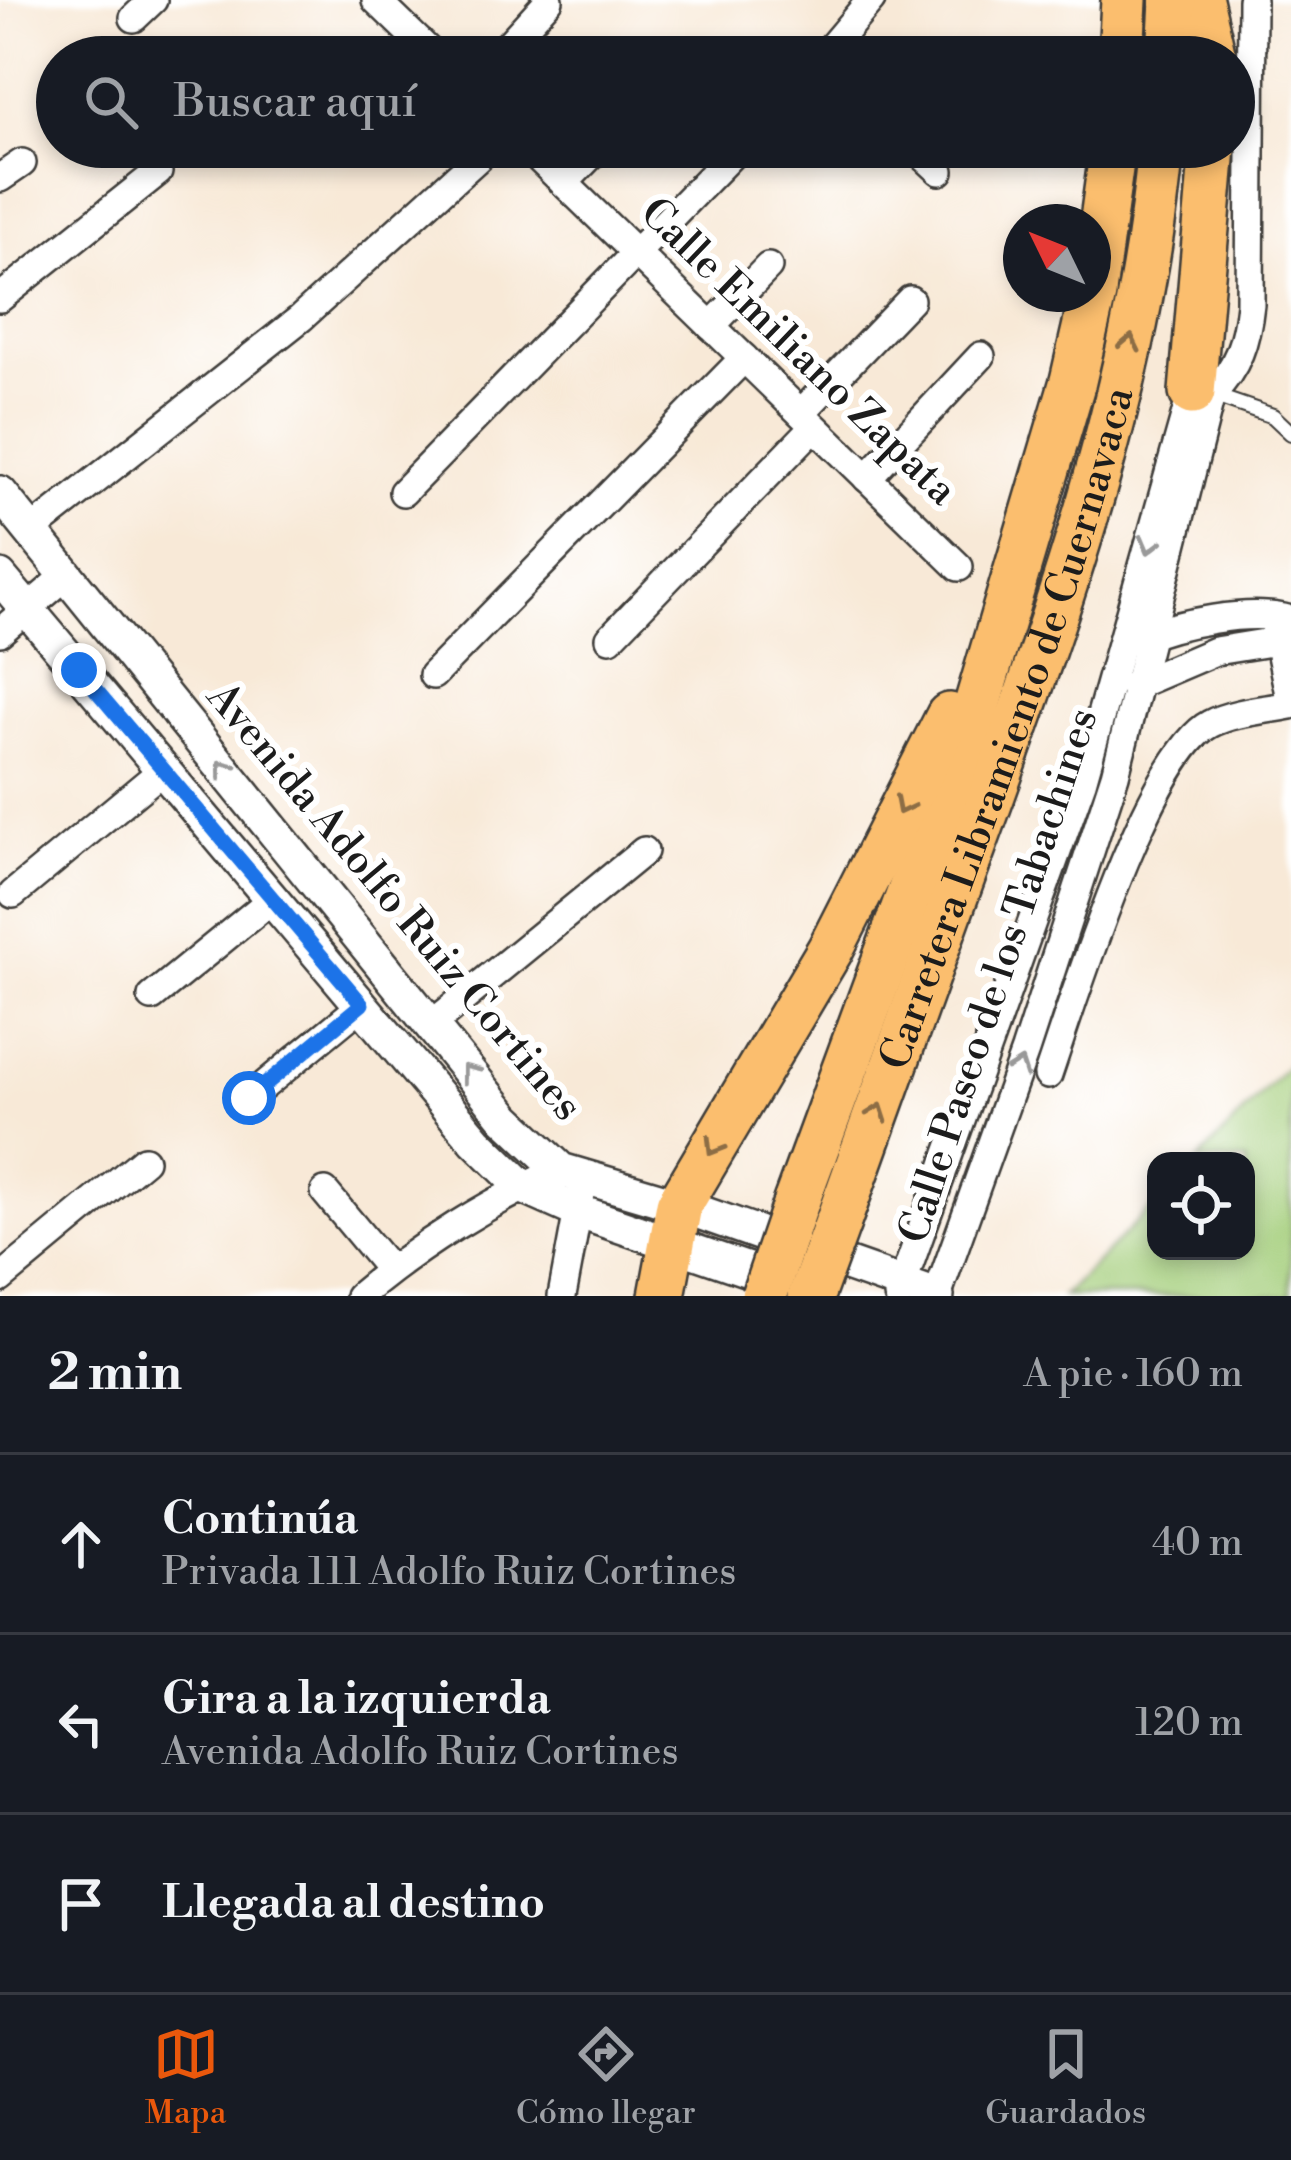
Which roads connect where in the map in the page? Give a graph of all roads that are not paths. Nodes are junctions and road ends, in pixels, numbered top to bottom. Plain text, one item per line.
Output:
1 (376, 0) edge
2 (549, 0) edge
3 (871, 0) edge
4 (1124, 0) edge
5 (1173, 0) edge
6 (1200, 0) edge
7 (1252, 0) edge
8 (404, 36) edge
9 (516, 36) edge
10 (841, 36) edge
11 (1122, 36) edge
12 (1171, 36) edge
13 (1208, 36) edge
14 (1252, 36) edge
15 (467, 168) edge
16 (549, 168) edge
17 (579, 168) edge
18 (719, 168) edge
19 (937, 168) edge
20 (1111, 168) edge
21 (1158, 168) edge
22 (1212, 168) edge
23 (1251, 168) edge
24 (940, 171) dead end
25 (158, 172) dead end
26 (564, 183) junction
27 (1107, 204) edge
28 (637, 255) junction
29 (768, 267) dead end
30 (0, 298) edge
31 (910, 300) dead end
32 (1088, 312) edge
33 (711, 326) junction
34 (981, 356) dead end
35 (745, 358) junction
36 (1202, 393) junction
37 (807, 420) junction
38 (1291, 433) edge
39 (867, 478) junction
40 (403, 492) dead end
41 (0, 494) edge
42 (31, 531) junction
43 (959, 567) dead end
44 (67, 575) junction
45 (0, 577) edge
46 (1013, 590) junction
47 (26, 610) junction
48 (1283, 627) edge
49 (0, 632) edge
50 (1152, 633) junction
51 (610, 638) dead end
52 (1122, 646) junction
53 (433, 675) dead end
54 (152, 679) junction
55 (1140, 682) junction
56 (1107, 699) junction
57 (1291, 704) edge
58 (113, 710) junction
59 (164, 769) junction
60 (644, 851) dead end
61 (13, 894) dead end
62 (271, 900) junction
63 (152, 998) dead end
64 (362, 1004) junction
65 (431, 1025) junction
66 (1048, 1075) dead end
67 (249, 1098) dead end
68 (506, 1118) junction
69 (476, 1141) junction
70 (144, 1160) dead end
71 (572, 1174) junction
72 (523, 1187) junction
73 (325, 1192) dead end
74 (577, 1211) junction
75 (675, 1223) junction
76 (390, 1270) junction
77 (0, 1278) edge
78 (900, 1290) edge
79 (14, 1296) edge
80 (359, 1296) edge
81 (562, 1296) edge
82 (662, 1296) edge
83 (764, 1296) edge
84 (811, 1296) edge
85 (822, 1296) edge
86 (937, 1296) edge

1 - 8 street
2 - 9 street
3 - 10 street
4 - 11 highway
5 - 12 highway
6 - 13 highway
7 - 14 street
15 - 42 street
16 - 26 street, Calle Emiliano Zapata
17 - 26 street
18 - 28 street
19 - 24 street
20 - 27 highway, Carretera Libramiento de Cuernavaca
84 -> 21 highway, Carretera Libramiento de Cuernavaca, bridge
22 - 36 highway
23 - 36 street
25 - 30 street
26 - 28 street, Calle Emiliano Zapata
28 - 33 street, Calle Emiliano Zapata
28 - 40 street
29 - 33 street
31 - 37 street
32 - 46 highway, Carretera Libramiento de Cuernavaca
33 - 35 street, Calle Emiliano Zapata
34 - 39 street
35 - 37 street, Calle Emiliano Zapata
35 - 53 street
36 - 38 lane
36 - 50 street, Calle Paseo de los Tabachines
36 -> 52 street, Calle Paseo de los Tabachines
37 - 39 street, Calle Emiliano Zapata
37 - 51 street
39 - 43 street, Calle Emiliano Zapata
41 - 42 street, Avenida Adolfo Ruiz Cortines
42 - 44 street, Avenida Adolfo Ruiz Cortines
44 - 47 street
44 - 54 street, Avenida Adolfo Ruiz Cortines
45 - 47 street, Avenida Adolfo Ruiz Cortines
46 -> 75 highway
46 - 83 highway, Carretera Libramiento de Cuernavaca, bridge
47 - 49 street
47 - 58 street, Avenida Adolfo Ruiz Cortines
48 - 50 street
48 - 55 street, Calle Paseo de los Tabachines
48 - 57 street
50 - 52 street
50 - 55 street, Calle Paseo de los Tabachines
52 - 56 street, Calle Paseo de los Tabachines
54 - 58 street
65 -> 54 street, Avenida Adolfo Ruiz Cortines
55 - 56 street, Calle Paseo de los Tabachines
86 -> 55 street, Calle Paseo de los Tabachines
56 - 78 street, Calle Paseo de los Tabachines
57 - 66 street
58 - 59 street, Avenida Adolfo Ruiz Cortines
59 - 61 street
59 - 62 street, Avenida Adolfo Ruiz Cortines
60 - 65 street
62 - 63 street
62 - 64 street, Avenida Adolfo Ruiz Cortines
64 - 67 street
64 - 69 street, Avenida Adolfo Ruiz Cortines
68 -> 65 street, Avenida Adolfo Ruiz Cortines
68 - 69 street
68 - 71 street, Avenida Adolfo Ruiz Cortines
69 - 72 street, Avenida Adolfo Ruiz Cortines
70 - 77 street
71 - 72 street
71 - 74 street
71 - 75 street, Avenida Adolfo Ruiz Cortines
72 - 74 street, Avenida Adolfo Ruiz Cortines
72 - 76 street
73 - 76 street
74 - 75 street, Avenida Adolfo Ruiz Cortines
74 - 81 street
75 - 78 street, Avenida Adolfo Ruiz Cortines
75 - 82 highway
75 - 85 street, Avenida Adolfo Ruiz Cortines
76 - 80 street
77 - 79 street
78 - 86 street, Avenida Adolfo Ruiz Cortines

